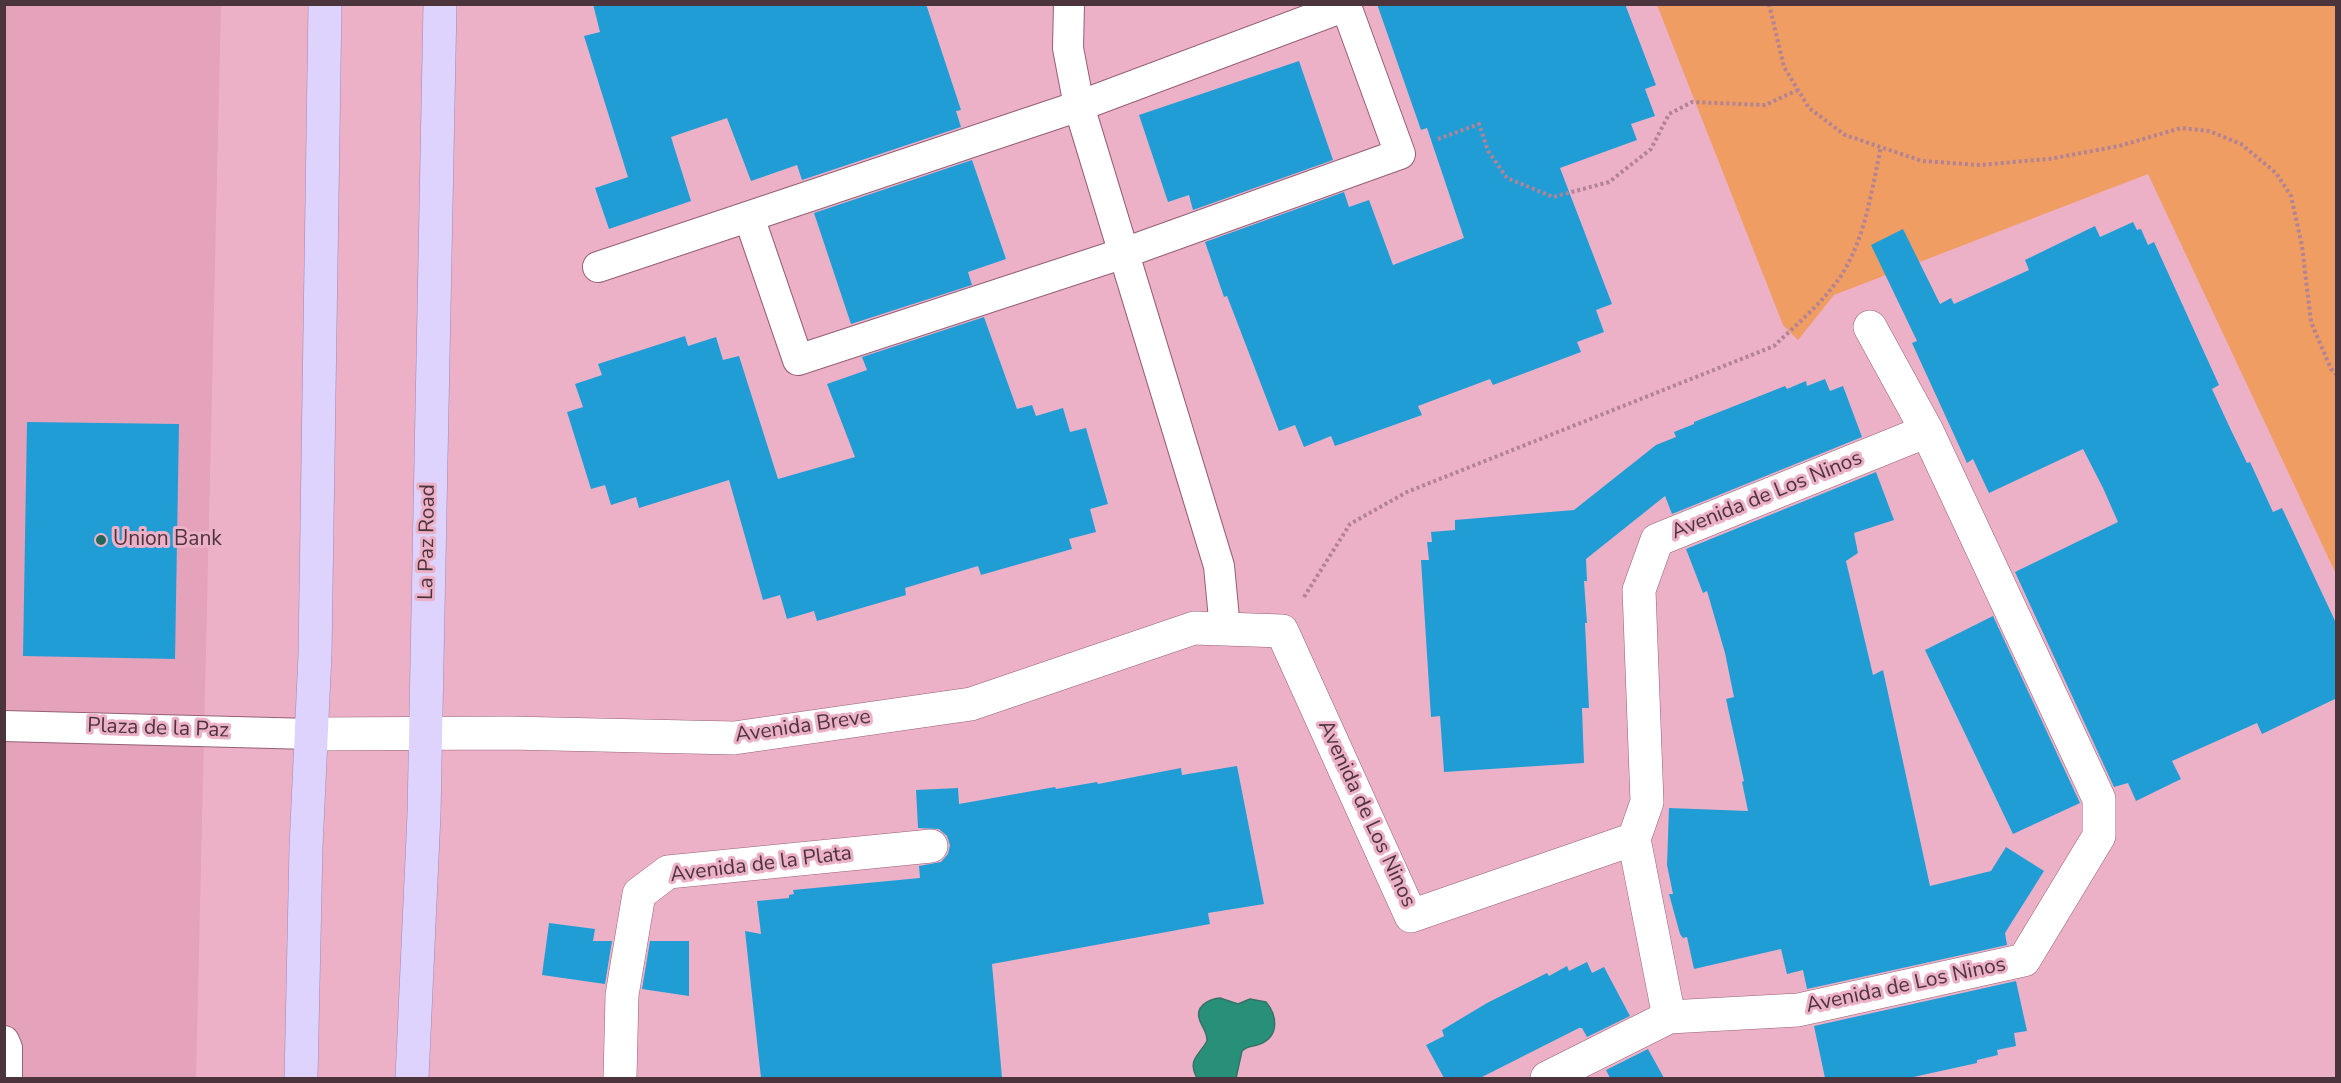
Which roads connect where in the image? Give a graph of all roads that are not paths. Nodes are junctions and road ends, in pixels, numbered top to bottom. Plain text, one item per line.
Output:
1 (325, 4) edge
2 (440, 4) edge
3 (1069, 4) edge
4 (1079, 106) junction
5 (749, 217) junction
6 (1124, 253) junction
7 (598, 267) dead end
8 (1870, 327) dead end
9 (1927, 431) junction
10 (1225, 629) junction
11 (1282, 631) joint
12 (4, 726) edge
13 (424, 733) junction
14 (311, 734) junction
15 (1634, 840) junction
16 (931, 846) dead end
17 (1669, 1017) junction
18 (4, 1041) edge
19 (7, 1078) edge
20 (301, 1078) edge
21 (412, 1078) edge
22 (620, 1078) edge
23 (1547, 1078) edge

1 - 14 main road
2 - 13 main road, La Paz Road
3 - 4 lane
4 - 5 lane
4 - 6 lane
4 - 6 lane
5 - 6 lane
5 - 7 lane
6 - 10 lane
8 - 9 street, Avenida de Los Ninos
9 - 15 street, Avenida de Los Ninos
9 - 17 street, Avenida de Los Ninos
10 - 11 street, Avenida Breve
10 - 13 street, Avenida Breve
11 - 15 street, Avenida de Los Ninos
12 - 14 lane, Plaza de la Paz
13 - 14 street, Avenida Breve
13 - 21 main road, La Paz Road
14 - 20 main road
15 - 17 street
16 - 22 street, Avenida de la Plata
17 - 23 street
18 - 19 lane

